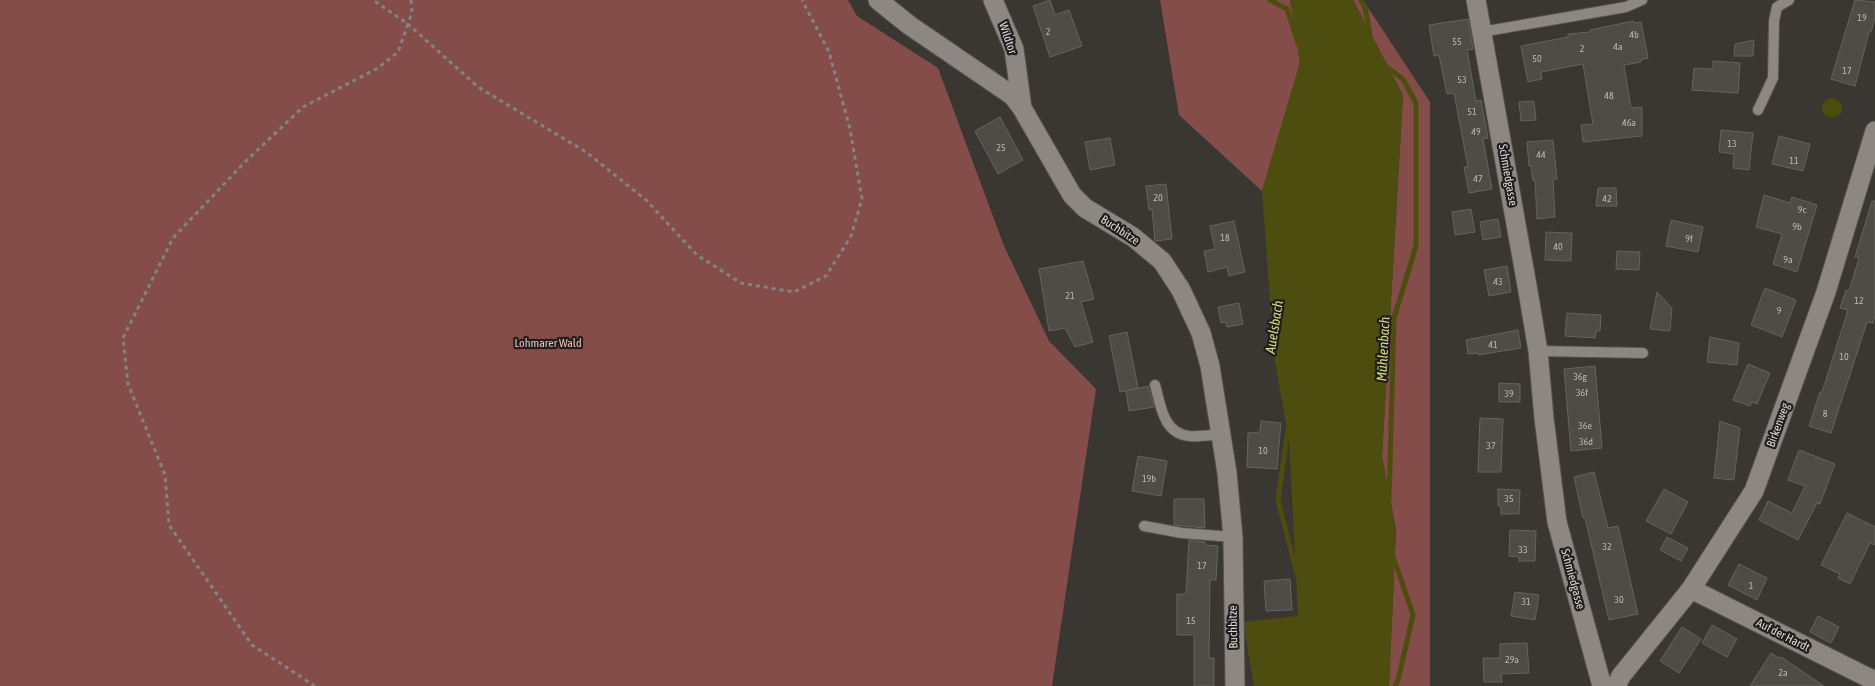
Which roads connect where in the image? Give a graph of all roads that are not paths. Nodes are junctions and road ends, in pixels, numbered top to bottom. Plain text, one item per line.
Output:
1 (878, 0) edge
2 (994, 0) edge
3 (1476, 0) edge
4 (1642, 0) edge
5 (1789, 0) edge
6 (1481, 32) junction
7 (1022, 108) junction
8 (1758, 110) dead end
9 (1875, 131) edge
10 (1538, 352) junction
11 (1642, 353) dead end
12 (1155, 385) dead end
13 (1221, 434) junction
14 (1144, 526) dead end
15 (1232, 537) junction
16 (1691, 589) junction
17 (1875, 681) edge
18 (1235, 686) edge
19 (1602, 686) edge
20 (1616, 686) edge

1 - 7 street, Buchbitze
2 - 7 street, Wildtor
3 - 6 street, Schmiedgasse
4 - 6 lane
5 - 8 lane
6 - 10 street, Schmiedgasse
7 - 13 street, Buchbitze
9 - 16 street, Birkenweg
10 - 11 lane
10 - 19 street, Schmiedgasse
12 - 13 lane
13 - 15 street, Buchbitze
14 - 15 lane
15 - 18 street, Buchbitze
16 - 17 street, Auf der Hardt
16 - 20 street, Birkenweg

